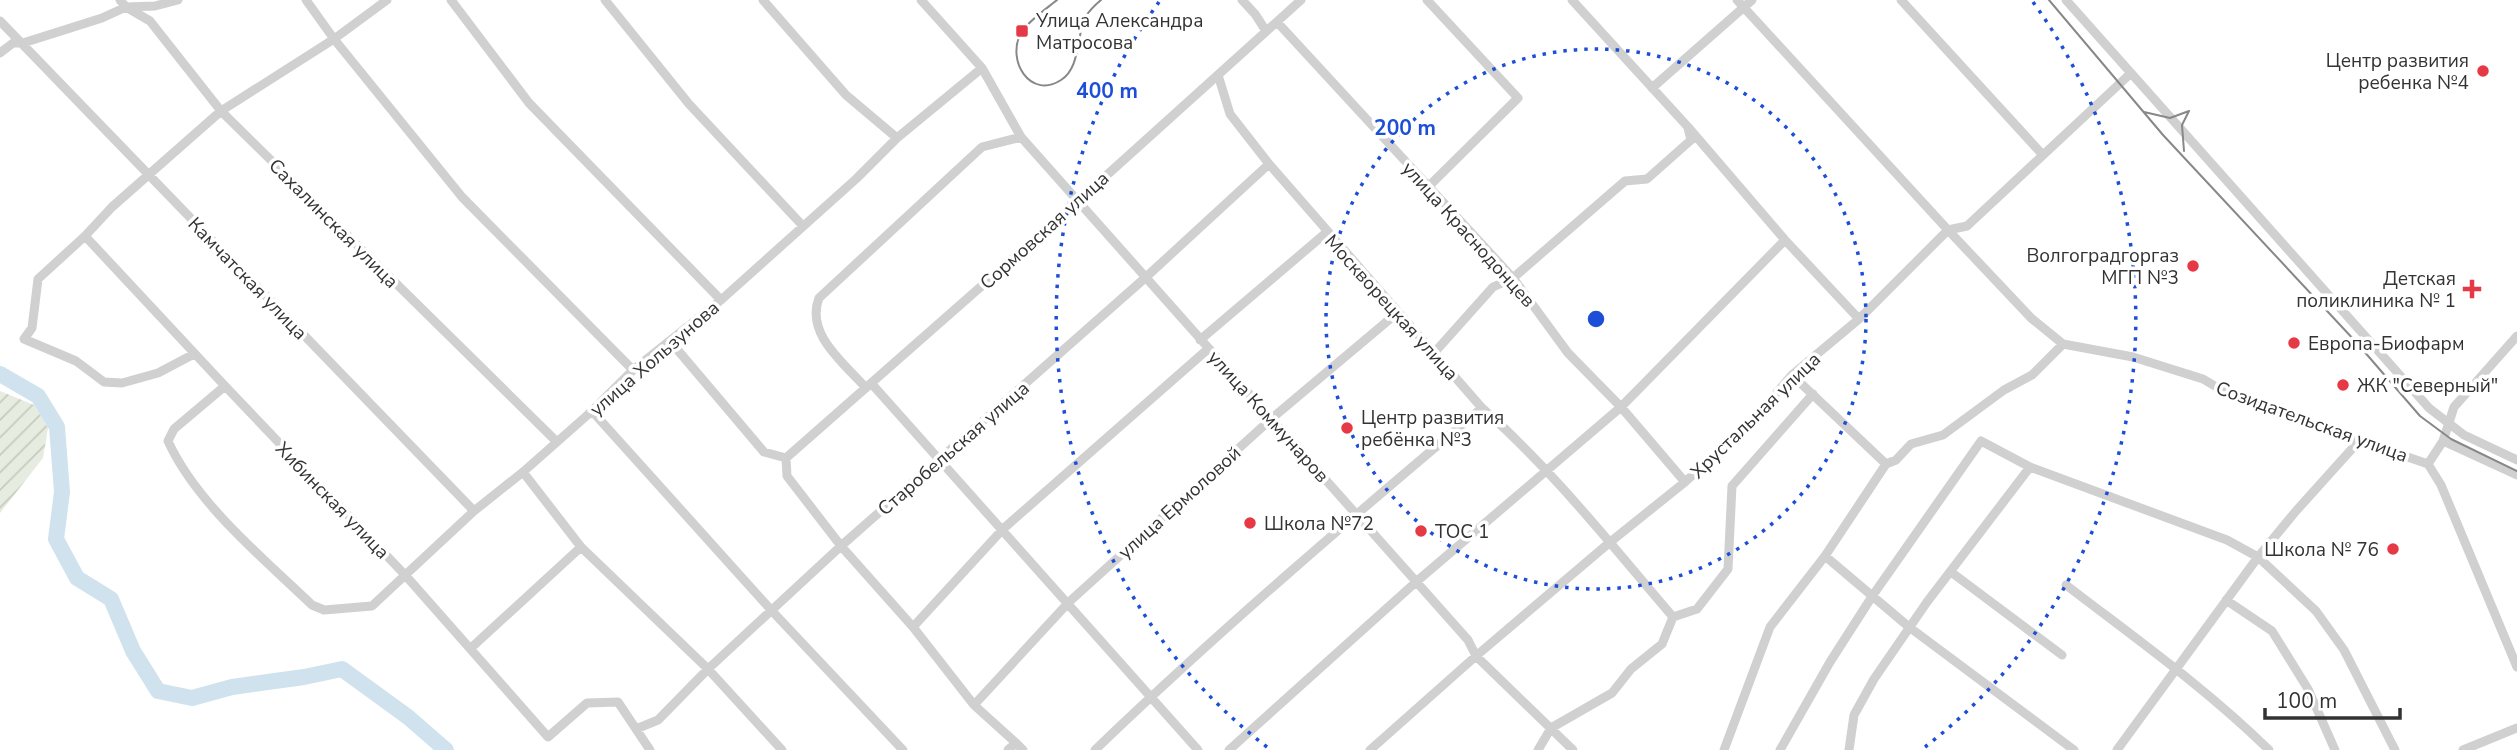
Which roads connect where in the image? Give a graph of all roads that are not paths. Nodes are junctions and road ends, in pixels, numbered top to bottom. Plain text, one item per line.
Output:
1 (178, 0) edge
2 (306, 0) edge
3 (387, 0) edge
4 (451, 0) edge
5 (605, 0) edge
6 (763, 0) edge
7 (921, 0) edge
8 (1242, 0) edge
9 (1301, 0) edge
10 (1427, 0) edge
11 (1573, 0) edge
12 (1752, 0) edge
13 (1900, 0) edge
14 (2066, 0) edge
15 (123, 3) edge
16 (1740, 4) edge
17 (0, 21) edge
18 (1277, 22) junction
19 (1266, 31) junction
20 (334, 39) junction
21 (23, 43) junction
22 (0, 53) edge
23 (982, 68) junction
24 (2130, 74) junction
25 (1218, 75) junction
26 (1652, 88) junction
27 (221, 111) junction
28 (1688, 127) junction
29 (1021, 136) junction
30 (897, 138) junction
31 (2042, 155) junction
32 (1269, 164) junction
33 (148, 175) junction
34 (1428, 187) junction
35 (1077, 202) junction
36 (802, 225) junction
37 (1948, 230) junction
38 (1327, 232) junction
39 (85, 236) junction
40 (1785, 240) junction
41 (1145, 278) junction
42 (1513, 278) junction
43 (721, 300) junction
44 (1397, 313) junction
45 (1859, 319) junction
46 (2517, 335) edge
47 (1200, 340) junction
48 (670, 341) junction
49 (2063, 344) junction
50 (1208, 349) junction
51 (1434, 353) junction
52 (194, 354) junction
53 (633, 370) junction
54 (1793, 375) junction
55 (225, 386) junction
56 (868, 386) junction
57 (1814, 394) junction
58 (1621, 407) junction
59 (1482, 408) junction
60 (592, 411) junction
61 (1271, 419) junction
62 (2448, 424) junction
63 (556, 441) junction
64 (2359, 441) junction
65 (2443, 441) junction
66 (786, 458) junction
67 (941, 460) junction
68 (2517, 460) edge
69 (1886, 464) junction
70 (2428, 464) junction
71 (2030, 467) junction
72 (1547, 471) junction
73 (523, 472) junction
74 (2517, 475) edge
75 (1685, 481) junction
76 (474, 510) junction
77 (1356, 514) junction
78 (1003, 529) junction
79 (1609, 542) junction
80 (841, 546) junction
81 (581, 547) junction
82 (1825, 556) junction
83 (2258, 557) junction
84 (1951, 572) junction
85 (406, 576) junction
86 (1416, 582) junction
87 (2066, 585) dead end
88 (1873, 595) junction
89 (2227, 600) junction
90 (1069, 602) junction
91 (772, 611) junction
92 (1673, 617) junction
93 (913, 627) junction
94 (1909, 627) junction
95 (471, 648) junction
96 (2062, 655) dead end
97 (1476, 656) junction
98 (2517, 667) edge
99 (708, 669) junction
100 (2176, 669) junction
101 (1150, 697) junction
102 (974, 705) junction
103 (1551, 728) junction
104 (2517, 728) edge
105 (636, 729) junction
106 (1019, 746) edge
107 (650, 750) edge
108 (782, 750) edge
109 (904, 750) edge
110 (1008, 750) edge
111 (1095, 750) edge
112 (1198, 750) edge
113 (1229, 750) edge
114 (1370, 750) edge
115 (1538, 750) edge
116 (1573, 750) edge
117 (1724, 750) edge
118 (1780, 750) edge
119 (1849, 750) edge
120 (2074, 750) edge
121 (2117, 750) edge
122 (2269, 750) edge
123 (2336, 750) edge
124 (2395, 750) edge
125 (2463, 750) edge

1 - 15 street
2 - 20 street
3 - 20 street
4 - 43 street
5 - 36 street
6 - 30 street
7 - 23 street
8 - 19 street
9 - 18 street, Сормовская улица
10 - 34 street
11 - 26 street
12 - 16 street
13 - 31 street
14 - 24 street
15 - 21 street
15 - 27 street, Сахалинская улица
16 - 26 street
16 - 37 street
17 - 21 street, Камчатская улица
18 - 19 street, Сормовская улица
18 - 34 street, улица Краснодонцев
19 - 25 street, Сормовская улица
20 - 27 street
20 - 53 street
21 - 22 street
21 - 33 street, Камчатская улица
23 - 29 street, улица Коммунаров
23 - 30 street, улица Хользунова
24 - 31 street, Хрустальная улица
24 - 62 street
25 - 32 street, Москворецкая улица
25 - 35 street, Сормовская улица
26 - 28 street
27 - 33 street
27 - 63 street, Сахалинская улица
28 - 40 street
28 - 42 street
29 - 35 street, улица Коммунаров
29 - 56 street
30 - 36 street, улица Хользунова
31 - 37 street, Хрустальная улица
32 - 38 street, Москворецкая улица
32 - 41 street, Старобельская улица
33 - 39 street
33 - 76 street, Камчатская улица
34 - 42 street, улица Краснодонцев
35 - 41 street, улица Коммунаров
35 - 56 street, Сормовская улица
36 - 43 street, улица Хользунова
37 - 45 street, Хрустальная улица
37 - 49 street
38 - 44 street, Москворецкая улица
38 - 47 street
39 - 52 street, Хибинская улица
39 - 52 street
40 - 45 street
40 - 58 street
41 - 47 street, улица Коммунаров
41 - 67 street, Старобельская улица
42 - 51 street
42 - 58 street, улица Краснодонцев
43 - 48 street, улица Хользунова
44 - 51 street, Москворецкая улица
44 - 61 street, улица Ермоловой
45 - 54 street, Хрустальная улица
46 - 62 street
47 - 50 street, улица Коммунаров
48 - 53 street, улица Хользунова
48 - 66 street
49 - 64 street, Созидательская улица
49 - 69 street
50 - 61 street, улица Коммунаров
50 - 78 street
51 - 59 street, Москворецкая улица
52 - 55 street, Хибинская улица
53 - 60 street, улица Хользунова
54 - 57 street
54 - 75 street, Хрустальная улица
55 - 85 street, Хибинская улица
55 - 85 street, улица Хользунова
56 - 66 street, Сормовская улица
56 - 67 street
57 - 69 street
57 - 92 street
58 - 72 street
58 - 75 street, улица Краснодонцев
59 - 72 street, Москворецкая улица
59 - 77 street
60 - 63 street, улица Хользунова
60 - 91 street
61 - 77 street, улица Коммунаров
61 - 90 street, улица Ермоловой
62 - 65 street
62 - 68 street
63 - 73 street, улица Хользунова
64 - 70 street, Созидательская улица
64 - 83 street
65 - 70 street
65 - 74 street
66 - 80 street
67 - 78 street
67 - 80 street, Старобельская улица
69 - 82 street
70 - 98 street, Созидательская улица
71 - 83 street
71 - 84 street
71 - 88 street
72 - 79 street, Москворецкая улица
72 - 86 street
73 - 76 street, улица Хользунова
73 - 81 street
75 - 79 street, Хрустальная улица
76 - 85 street, улица Хользунова
77 - 86 street, улица Коммунаров
77 - 101 street
78 - 90 street
78 - 93 street
79 - 92 street, Москворецкая улица
79 - 97 street, Хрустальная улица
80 - 91 street, Старобельская улица
80 - 93 street
81 - 95 street
81 - 99 street
82 - 88 street
82 - 117 street
83 - 89 street
83 - 124 street
84 - 94 street
84 - 96 street
85 - 95 street, Хибинская улица
86 - 97 street, улица Коммунаров
86 - 113 street
87 - 100 street
88 - 94 street
88 - 118 street
89 - 100 street
89 - 123 street
90 - 101 street
90 - 102 street, улица Ермоловой
91 - 99 street, Старобельская улица
91 - 109 street
92 - 103 street
93 - 102 street
94 - 119 street
94 - 120 street
95 - 105 street, Хибинская улица
97 - 103 street, улица Коммунаров
97 - 114 street, Хрустальная улица
99 - 105 street, Старобельская улица
99 - 108 street
100 - 121 street
100 - 122 street
101 - 111 street
101 - 112 street
102 - 106 street
103 - 115 street
103 - 116 street, улица Коммунаров
104 - 125 street
105 - 107 street
106 - 110 street

